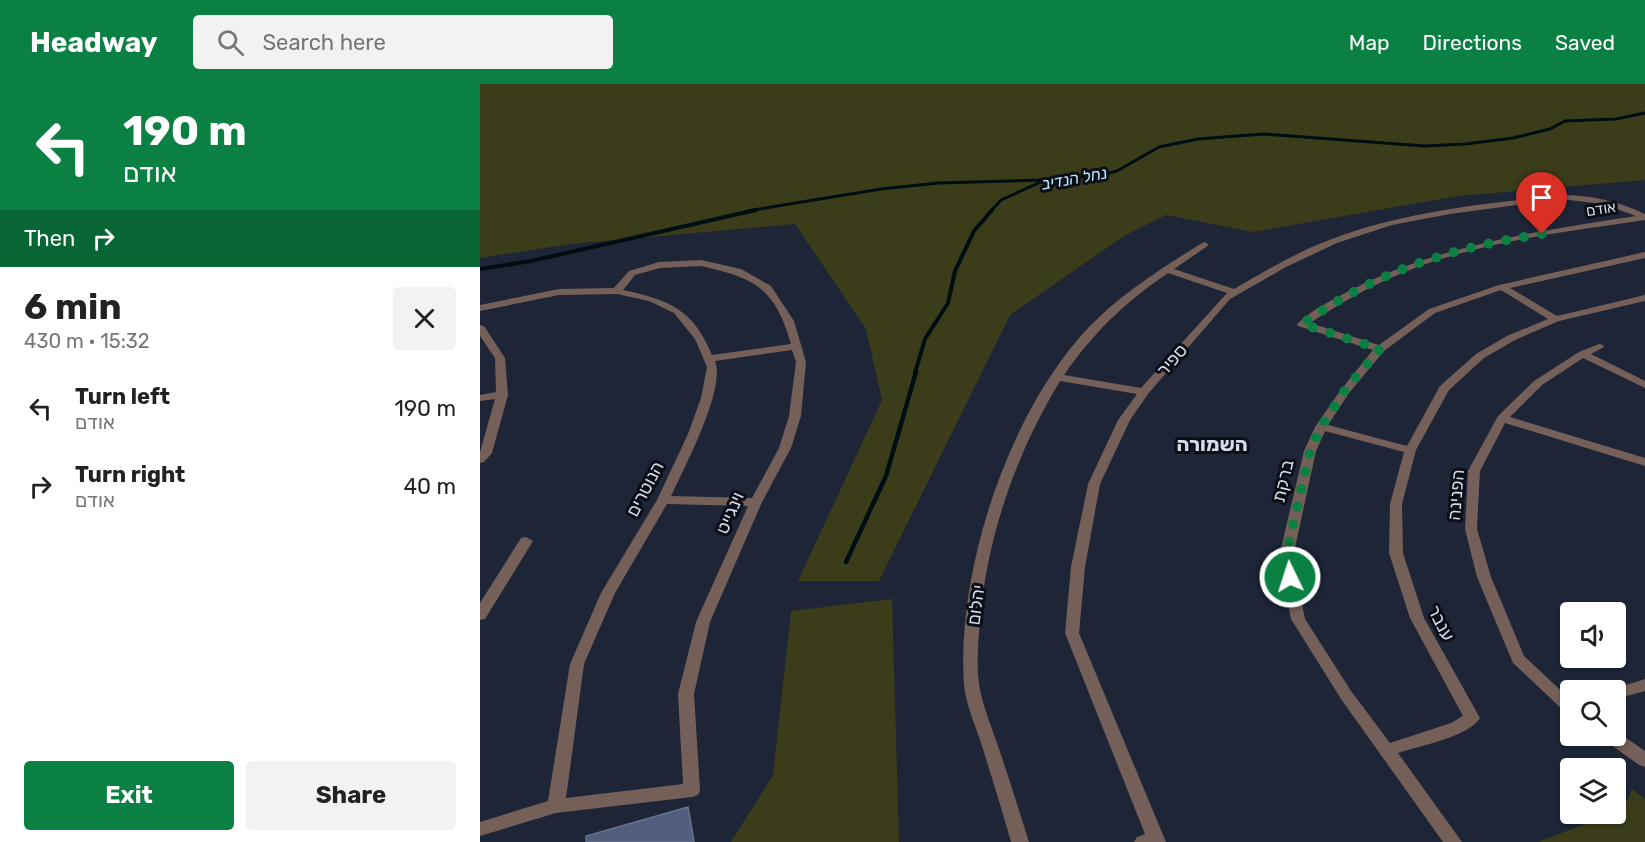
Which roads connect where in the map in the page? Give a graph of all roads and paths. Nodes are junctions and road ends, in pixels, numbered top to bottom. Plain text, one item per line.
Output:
1 (1645, 217) edge
2 (1205, 245) dead end
3 (1645, 255) edge
4 (1166, 269) junction
5 (1502, 287) junction
6 (617, 291) junction
7 (1234, 291) junction
8 (1645, 298) edge
9 (480, 308) edge
10 (1556, 319) junction
11 (480, 328) edge
12 (797, 346) junction
13 (1599, 347) dead end
14 (1380, 349) junction
15 (1583, 354) junction
16 (710, 358) junction
17 (1057, 376) junction
18 (1645, 385) edge
19 (1144, 392) junction
20 (502, 395) junction
21 (480, 398) edge
22 (1502, 418) junction
23 (1321, 427) junction
24 (1410, 450) junction
25 (480, 459) edge
26 (1645, 462) edge
27 (663, 500) junction
28 (756, 502) junction
29 (526, 541) dead end
30 (480, 615) edge
31 (1645, 685) edge
32 (1626, 690) edge
33 (1560, 698) edge
34 (1625, 746) edge
35 (1388, 750) junction
36 (1645, 760) edge
37 (556, 806) junction
38 (480, 829) edge
39 (1152, 841) edge
40 (1020, 842) edge
41 (1453, 842) edge

1 - 7 street, ספיר
1 - 14 street, אודם
2 - 4 street, יהלום
3 - 5 street, ברקת
4 - 7 street
4 - 17 street, יהלום
5 - 10 street
5 - 14 street, ברקת
6 - 9 street
6 - 12 street, וינגייט
6 - 16 street
7 - 19 street, ספיר
8 - 10 street, ענבר
10 - 24 street, ענבר
11 - 20 street
12 - 16 street
12 - 28 street, וינגייט
13 - 15 street, הפנינה
14 - 23 street, ברקת
15 - 18 street
15 - 22 street, הפנינה
16 - 27 street, הנוטרים
17 - 19 street
17 - 40 street, יהלום
19 - 39 street, ספיר
20 - 21 street
20 - 25 street
22 - 26 street
22 - 33 street, הפנינה
23 - 24 street
23 - 35 street, ברקת
24 - 35 street, ענבר
27 - 28 street
27 - 37 street, הנוטרים
28 - 37 street, וינגייט
29 - 30 street
31 - 32 street
34 - 36 street
35 - 41 street, ברקת
37 - 38 street

